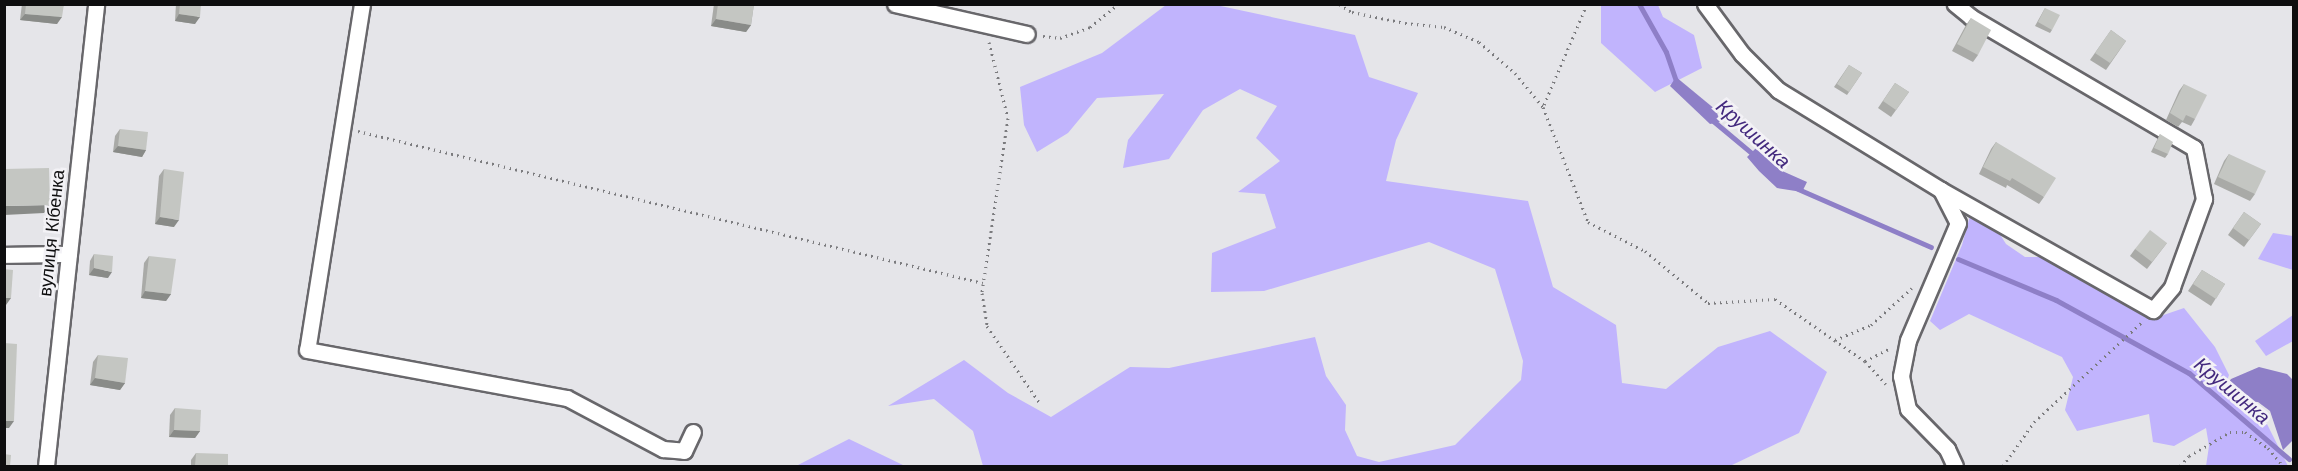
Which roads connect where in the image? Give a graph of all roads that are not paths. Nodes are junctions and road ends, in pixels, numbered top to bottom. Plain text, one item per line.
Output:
1 (96, 4) edge
2 (362, 4) edge
3 (895, 4) edge
4 (1705, 4) edge
5 (1955, 4) edge
6 (1027, 34) road end
7 (1941, 190) junction
8 (69, 254) junction
9 (4, 255) edge
10 (693, 432) dead end
11 (46, 466) edge
12 (1955, 466) edge

1 - 8 street, вулиця Кібенка
2 - 10 street
3 - 6 street
4 - 7 street
5 - 7 street
7 - 12 street
8 - 9 street
8 - 11 street, вулиця Кібенка

